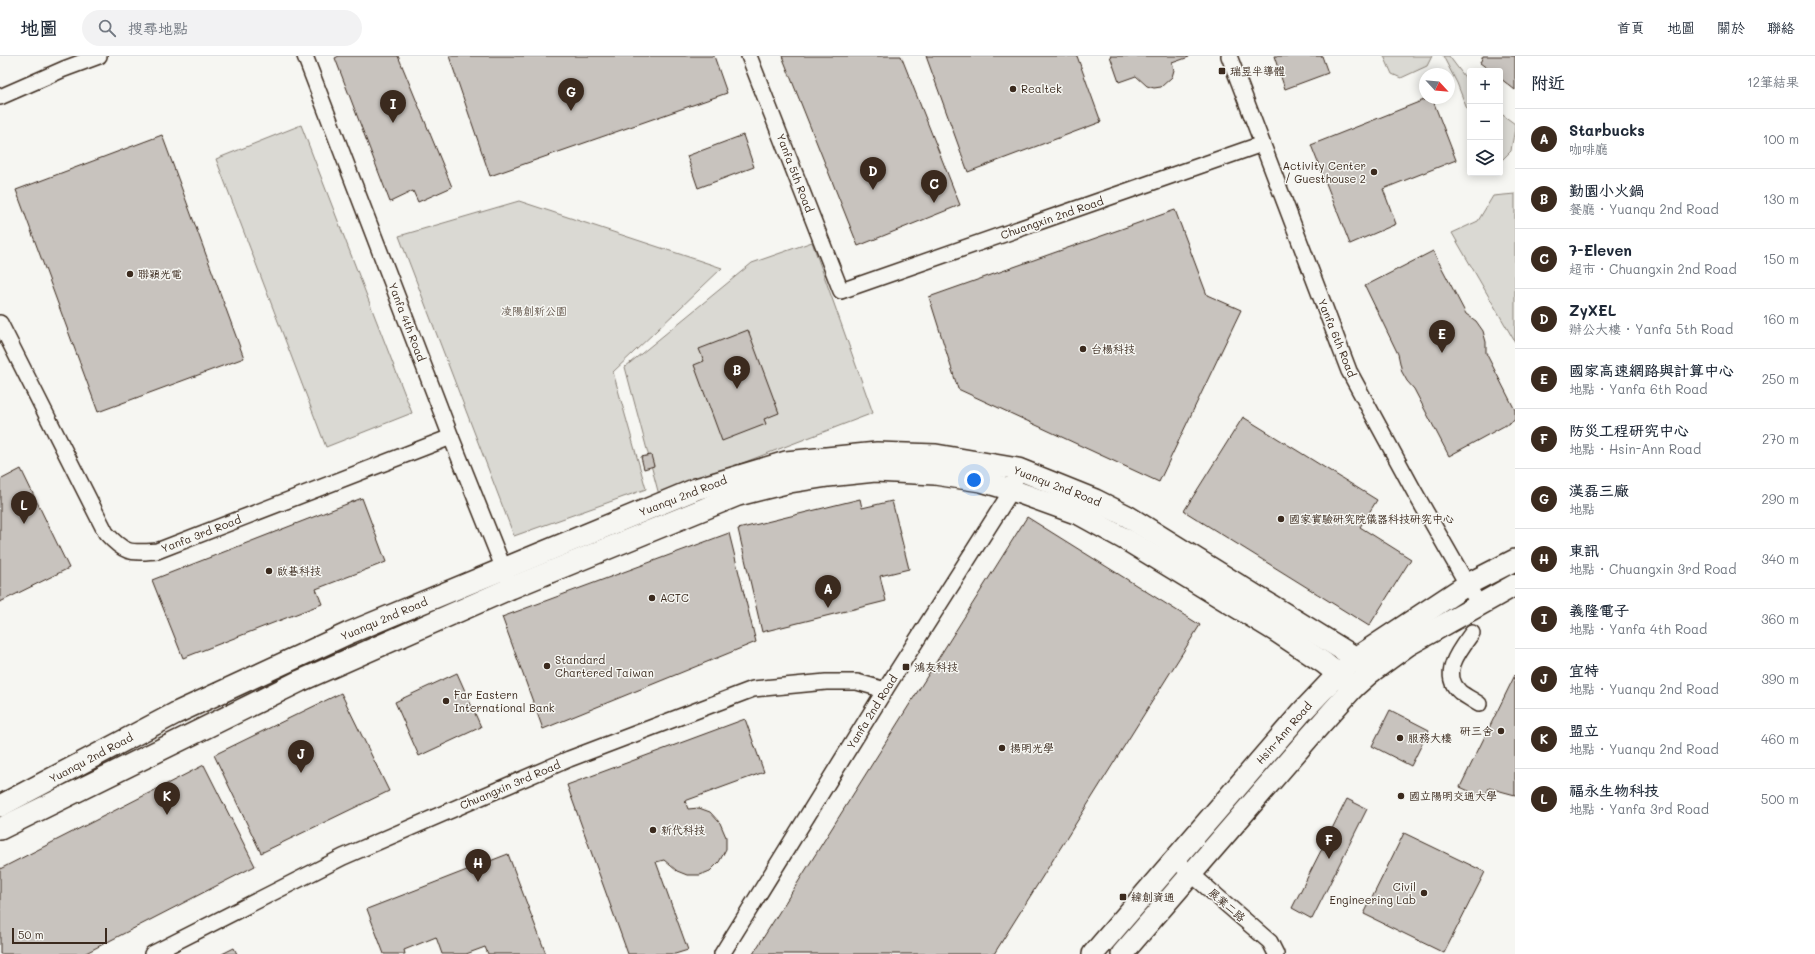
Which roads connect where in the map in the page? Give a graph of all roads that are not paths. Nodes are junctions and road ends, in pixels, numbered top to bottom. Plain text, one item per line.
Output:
1 (99, 56) edge
2 (305, 56) edge
3 (748, 56) edge
4 (1229, 56) edge
5 (0, 97) edge
6 (1262, 144) junction
7 (841, 291) joint
8 (0, 323) edge
9 (451, 437) junction
10 (1018, 469) junction
11 (1012, 490) junction
12 (1515, 560) edge
13 (508, 579) junction
14 (1468, 584) junction
15 (1515, 585) edge
16 (1480, 605) junction
17 (1472, 632) dead end
18 (1356, 658) junction
19 (1372, 672) junction
20 (1338, 674) junction
21 (1354, 688) junction
22 (885, 690) junction
23 (1479, 704) dead end
24 (0, 806) edge
25 (0, 829) edge
26 (1174, 859) junction
27 (1191, 874) junction
28 (152, 954) edge
29 (722, 954) edge
30 (1093, 954) edge
31 (1122, 954) edge
32 (1276, 954) edge

1 - 5 street
2 - 9 street, Yanfa 4th Road
3 - 7 street, Yanfa 5th Road
4 - 6 street, Yanfa 6th Road
6 - 7 street, Chuangxin 2nd Road
6 - 14 street, Yanfa 6th Road
8 - 9 street, Yanfa 3rd Road
9 - 13 street, Yanfa 4th Road
10 - 11 street, Yanfa 2nd Road
10 - 13 street, Yuanqu 2nd Road
10 - 18 street, Yuanqu 2nd Road
11 - 13 street, Yuanqu 2nd Road
11 - 20 street, Yuanqu 2nd Road
11 - 22 street, Yanfa 2nd Road
12 - 14 street, Hsin-Ann Road
13 - 24 street, Yuanqu 2nd Road
13 - 25 street, Yuanqu 2nd Road
14 - 16 street, Yanfa 6th Road
14 - 18 street, Hsin-Ann Road
15 - 16 street, Hsin-Ann Road
16 - 19 street, Hsin-Ann Road
17 - 23 street
18 - 19 street, Yuanqu 2nd Road
18 - 20 street, Hsin-Ann Road
19 - 21 street, Hsin-Ann Road
20 - 21 street, Yuanqu 2nd Road
20 - 26 street, Hsin-Ann Road
21 - 27 street, Hsin-Ann Road
22 - 28 street, Chuangxin 3rd Road
22 - 29 street, Yanfa 2nd Road
26 - 27 street, 展業二路
26 - 30 street, Hsin-Ann Road
27 - 31 street, Hsin-Ann Road
27 - 32 street, 展業二路

